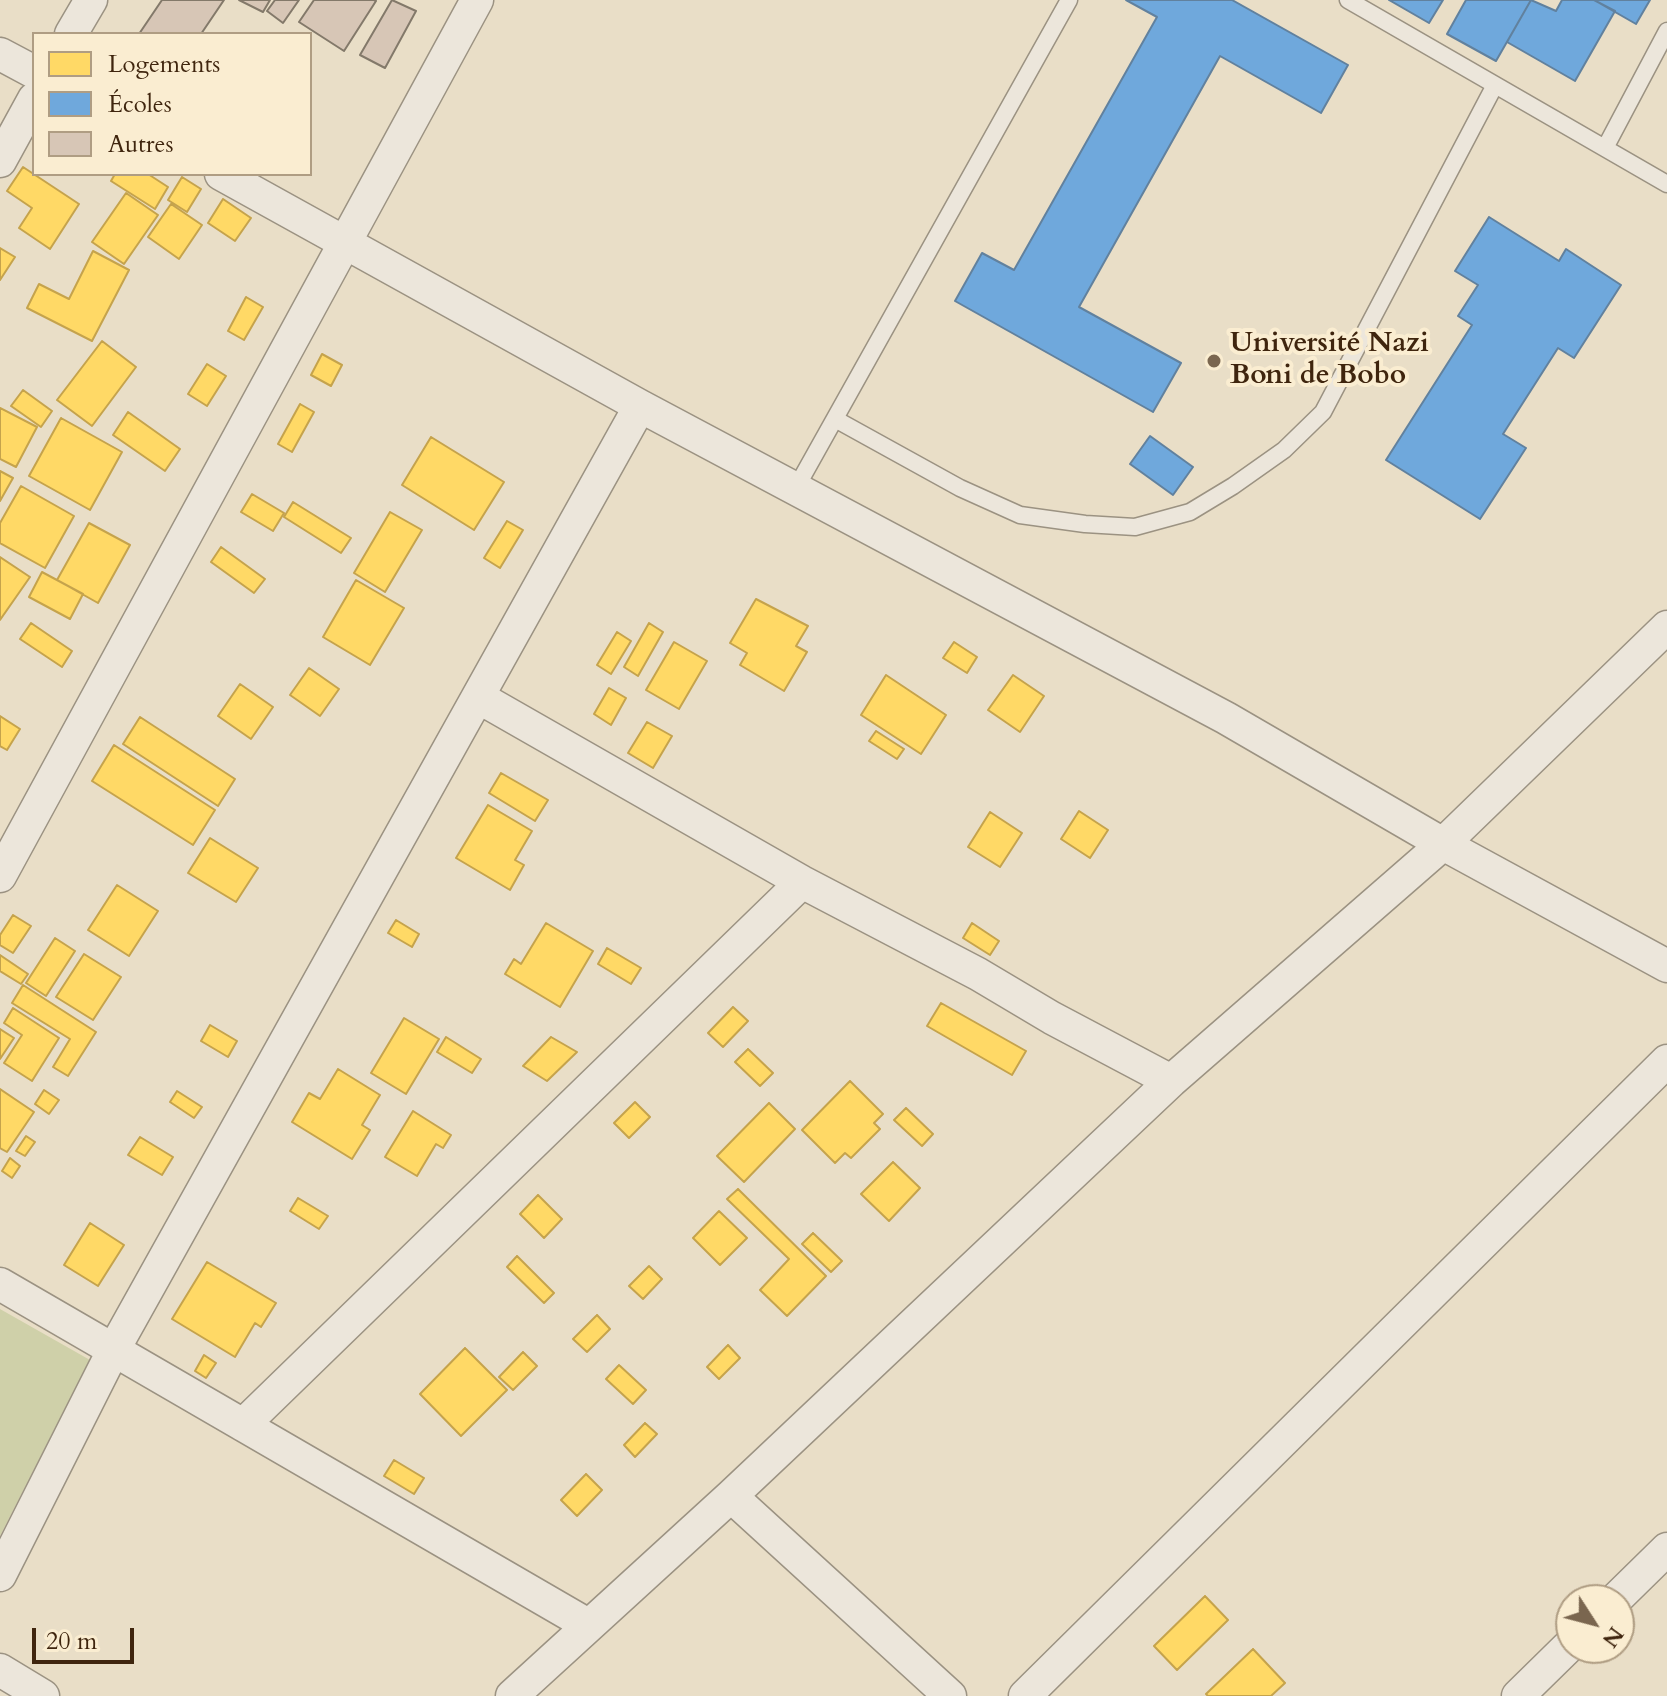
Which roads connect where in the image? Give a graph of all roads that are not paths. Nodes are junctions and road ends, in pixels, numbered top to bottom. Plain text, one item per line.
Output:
1 (91, 0) edge
2 (477, 0) edge
3 (1069, 0) edge
4 (1348, 0) edge
5 (1667, 31) edge
6 (72, 32) edge
7 (0, 54) edge
8 (32, 71) edge
9 (1495, 85) junction
10 (32, 103) edge
11 (1605, 148) junction
12 (0, 161) edge
13 (225, 176) edge
14 (1667, 184) edge
15 (345, 242) junction
16 (640, 406) junction
17 (835, 419) junction
18 (796, 488) junction
19 (1667, 627) edge
20 (480, 698) junction
21 (1443, 844) junction
22 (0, 876) edge
23 (802, 882) junction
24 (1667, 966) edge
25 (1667, 1061) edge
26 (1171, 1081) junction
27 (0, 1284) edge
28 (114, 1349) junction
29 (243, 1425) junction
30 (731, 1496) junction
31 (1667, 1549) edge
32 (0, 1575) edge
33 (1631, 1584) edge
34 (588, 1625) junction
35 (1555, 1660) edge
36 (0, 1670) edge
37 (43, 1696) edge
38 (512, 1696) edge
39 (950, 1696) edge
40 (1025, 1696) edge
41 (1518, 1696) edge

1 - 6 street
2 - 15 street
3 - 17 lane
4 - 9 lane
5 - 11 lane
7 - 8 street
9 - 11 lane
9 - 17 lane
10 - 12 street
11 - 14 lane
13 - 15 street
15 - 16 street
15 - 22 street
16 - 18 street
16 - 20 street
17 - 18 lane
18 - 21 street
19 - 21 street
20 - 23 street
20 - 28 street
21 - 24 street
21 - 26 street
23 - 26 street
23 - 29 street
25 - 40 street
26 - 30 street
27 - 28 street
28 - 29 street
28 - 32 street
29 - 34 street
30 - 34 street
30 - 39 street
31 - 33 street
34 - 38 street
35 - 41 street
36 - 37 street

